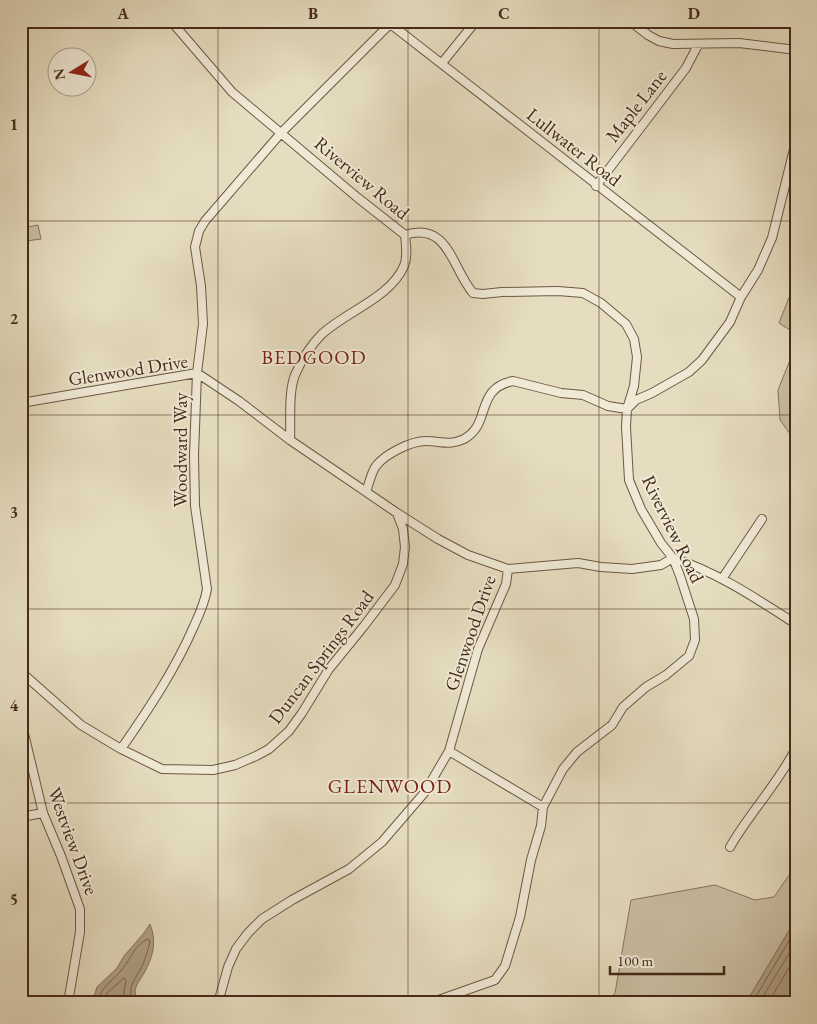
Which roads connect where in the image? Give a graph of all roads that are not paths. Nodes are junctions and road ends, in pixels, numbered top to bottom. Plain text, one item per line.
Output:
1 (171, 21) edge
2 (476, 21) edge
3 (630, 21) edge
4 (388, 23) edge
5 (698, 45) junction
6 (796, 50) edge
7 (442, 63) junction
8 (281, 133) junction
9 (796, 141) edge
10 (596, 186) junction
11 (405, 235) junction
12 (741, 297) junction
13 (196, 373) junction
14 (21, 403) edge
15 (627, 409) junction
16 (290, 440) junction
17 (366, 492) junction
18 (397, 513) junction
19 (762, 519) dead end
20 (673, 558) junction
21 (508, 570) junction
22 (722, 579) junction
23 (796, 624) edge
24 (21, 672) edge
25 (21, 721) edge
26 (796, 748) edge
27 (121, 749) junction
28 (450, 751) junction
29 (543, 807) junction
30 (43, 813) junction
31 (21, 817) edge
32 (730, 847) dead end
33 (68, 1003) edge
34 (218, 1003) edge
35 (430, 1003) edge

1 - 8 street, Riverview Road
2 - 7 street
3 - 5 street
4 - 7 street, Lullwater Road
4 - 8 street, Woodward Way
5 - 6 street
5 - 10 street, Maple Lane
7 - 10 street, Lullwater Road
8 - 11 street, Riverview Road
8 - 13 street, Woodward Way
9 - 12 street
10 - 12 street, Lullwater Road
11 - 15 street, Riverview Road
11 - 16 street
12 - 15 street
13 - 14 street, Glenwood Drive
13 - 16 street, Glenwood Drive
13 - 27 street, Woodward Way
15 - 17 street
15 - 20 street, Riverview Road
16 - 17 street, Glenwood Drive
17 - 18 street, Glenwood Drive
18 - 21 street, Glenwood Drive
18 - 27 street, Duncan Springs Road
19 - 22 street
20 - 21 street
20 - 22 street
20 - 29 street, Riverview Road
21 - 28 street, Glenwood Drive
22 - 23 street
24 - 27 street, Duncan Springs Road
25 - 30 street, Westview Drive
26 - 32 street
28 - 29 street
28 - 34 street, Glenwood Drive
29 - 35 street, Riverview Road
30 - 31 street
30 - 33 street, Westview Drive

